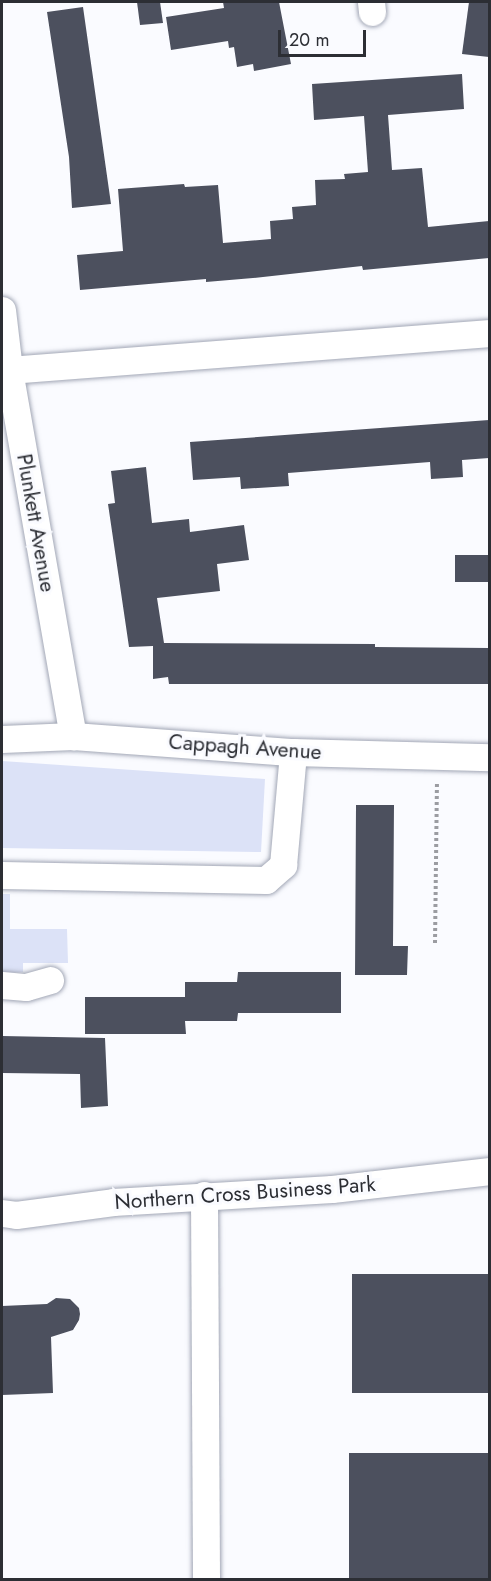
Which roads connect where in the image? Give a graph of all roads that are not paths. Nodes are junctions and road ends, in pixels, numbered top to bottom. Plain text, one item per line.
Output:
1 (2, 310) edge
2 (489, 333) edge
3 (9, 370) junction
4 (73, 736) junction
5 (2, 739) edge
6 (293, 752) junction
7 (489, 757) edge
8 (2, 875) edge
9 (50, 980) dead end
10 (2, 985) edge
11 (489, 1171) edge
12 (204, 1196) junction
13 (2, 1214) edge
14 (206, 1580) edge

1 - 3 street, Plunkett Avenue
2 - 3 street
3 - 4 street, Plunkett Avenue
4 - 5 street, Cappagh Avenue
4 - 6 street, Cappagh Avenue
6 - 7 street, Cappagh Avenue
6 - 8 street
9 - 10 street
11 - 12 street, Northern Cross Business Park
12 - 13 street, Northern Cross Business Park
12 - 14 street

